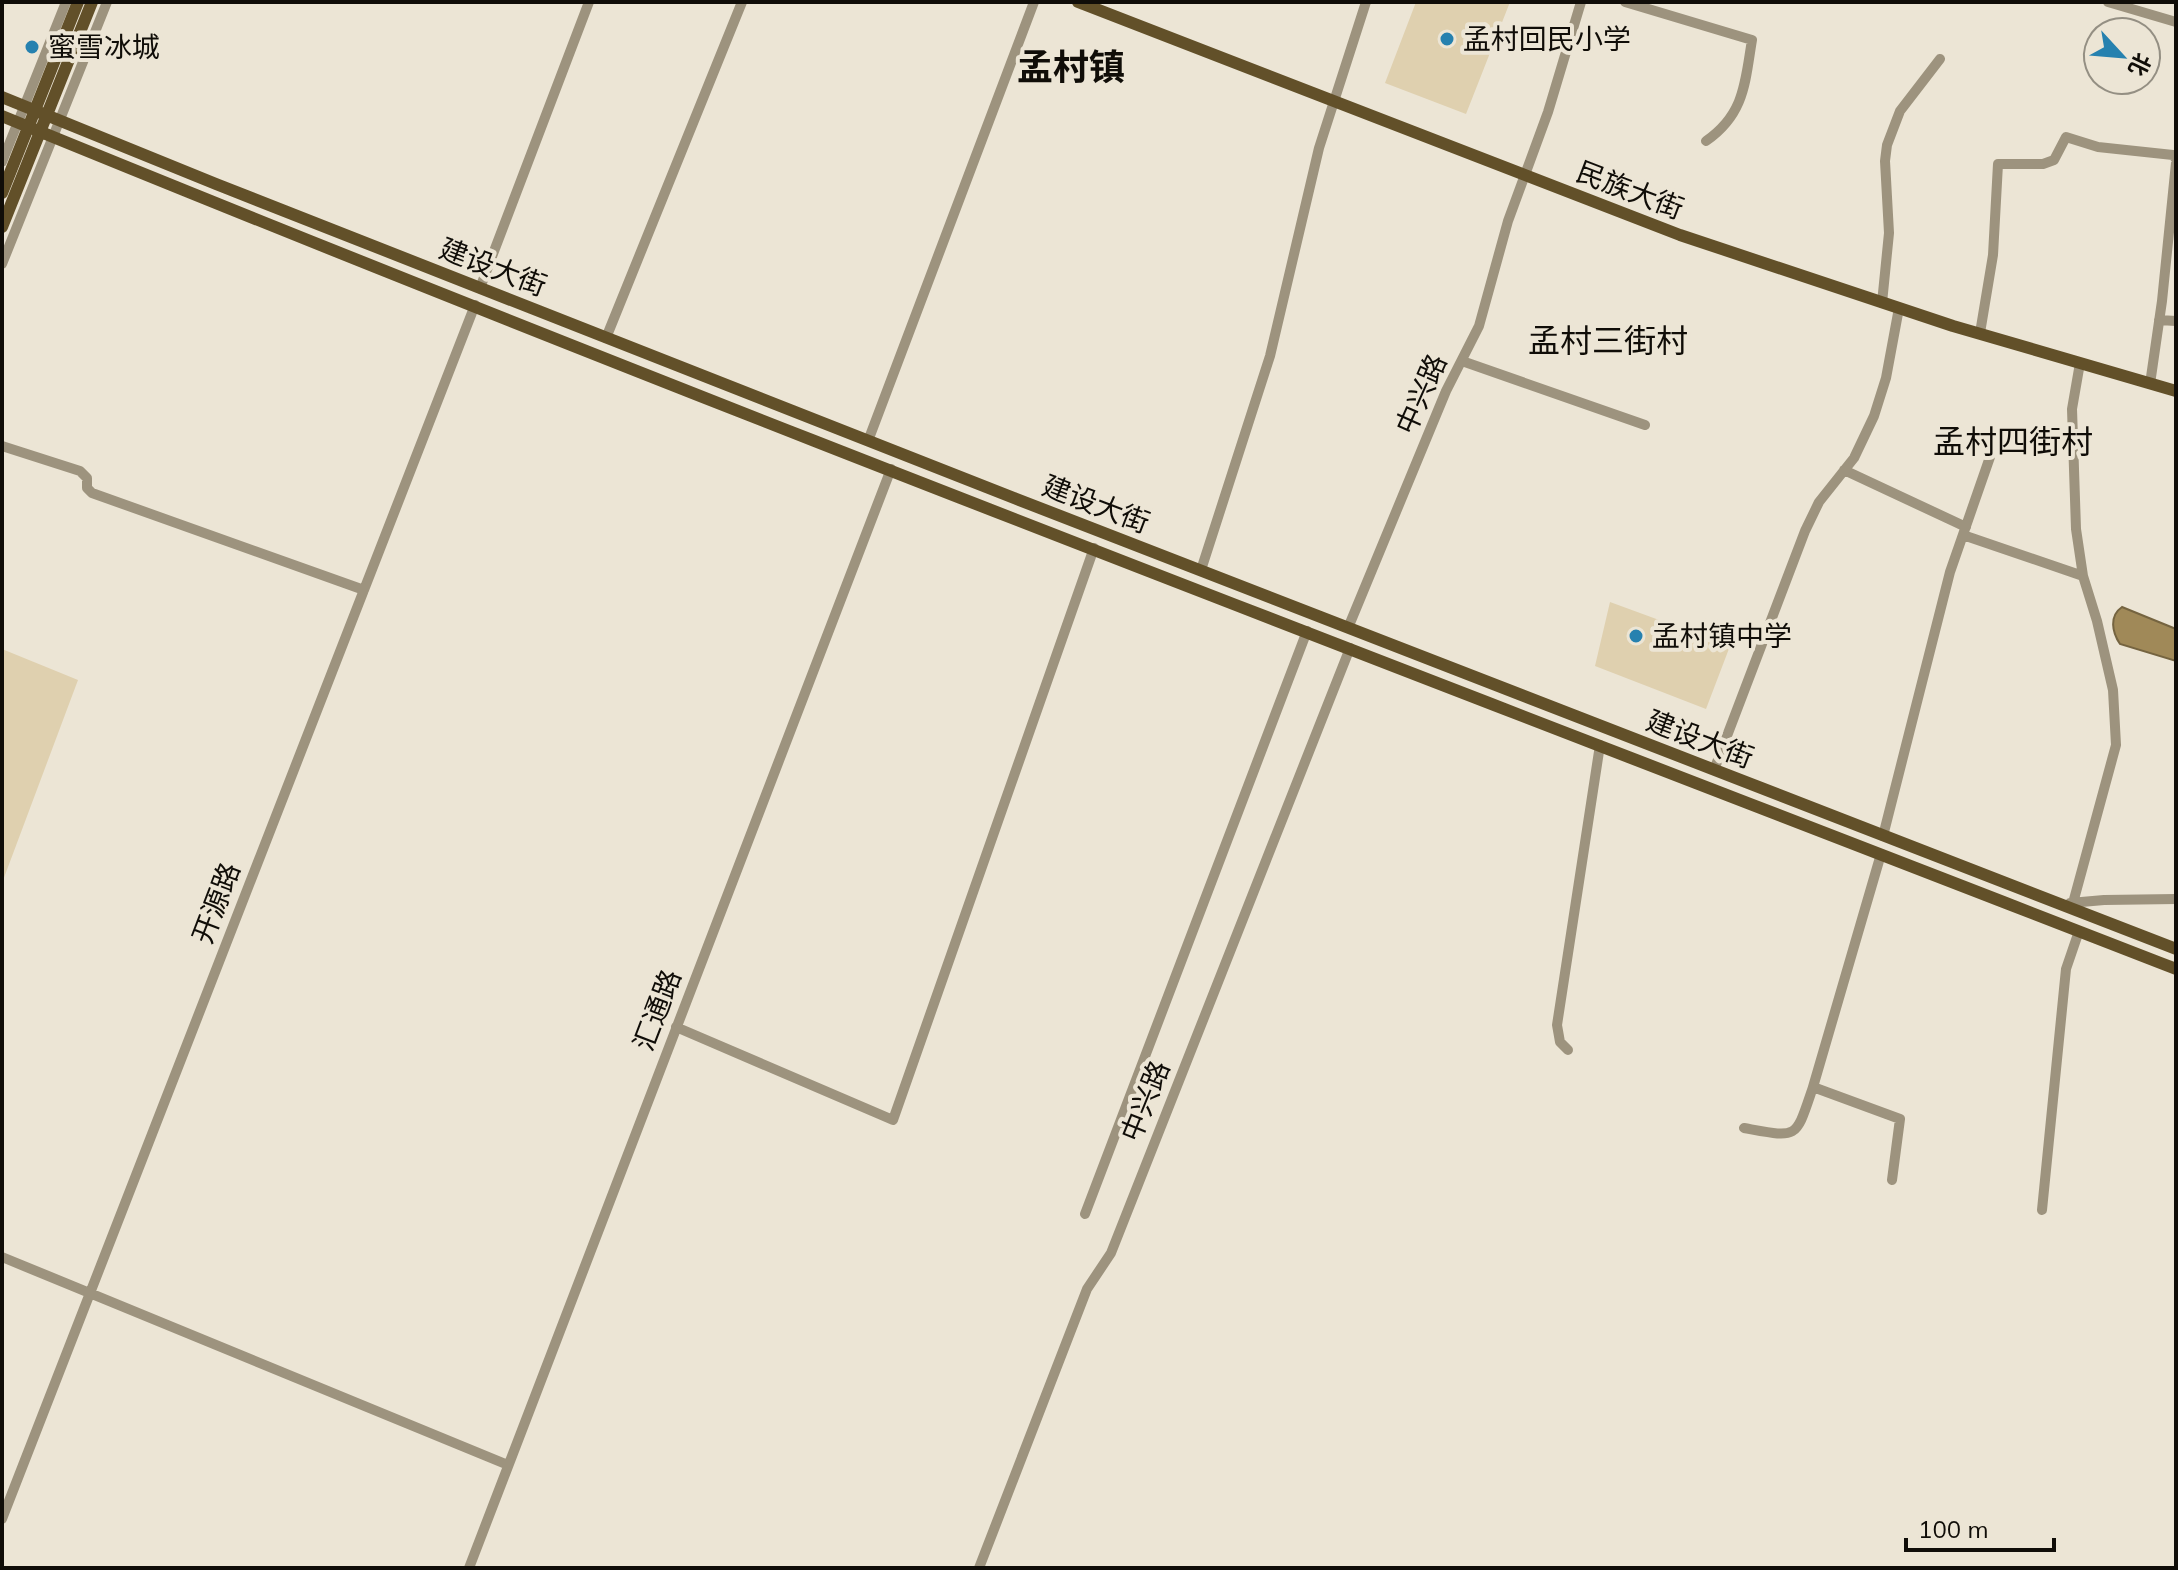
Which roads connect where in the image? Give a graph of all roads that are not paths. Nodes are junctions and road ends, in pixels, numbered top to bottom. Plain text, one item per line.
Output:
1 (66, 2) edge
2 (78, 2) edge
3 (92, 2) edge
4 (107, 2) edge
5 (589, 2) edge
6 (742, 2) edge
7 (1034, 2) edge
8 (1078, 2) edge
9 (1366, 2) edge
10 (1581, 2) edge
11 (1625, 2) edge
12 (2108, 2) edge
13 (2176, 22) edge
14 (1940, 59) dead end
15 (2, 97) edge
16 (1334, 102) junction
17 (36, 110) junction
18 (2, 116) edge
19 (60, 120) junction
20 (29, 127) junction
21 (54, 137) junction
22 (1706, 141) dead end
23 (2175, 158) edge
24 (2, 162) edge
25 (1524, 175) junction
26 (2, 193) edge
27 (2, 227) edge
28 (2, 264) edge
29 (480, 288) junction
30 (1882, 303) junction
31 (475, 305) junction
32 (1899, 308) junction
33 (2159, 320) junction
34 (2176, 321) edge
35 (1980, 333) junction
36 (606, 338) junction
37 (1462, 361) junction
38 (2080, 363) junction
39 (2150, 384) junction
40 (2176, 391) edge
41 (1645, 425) dead end
42 (868, 441) junction
43 (2, 446) edge
44 (1990, 457) dead end
45 (891, 469) junction
46 (1844, 470) junction
47 (1964, 531) junction
48 (1094, 548) junction
49 (1201, 570) junction
50 (2083, 576) junction
51 (364, 590) junction
52 (1348, 628) junction
53 (1307, 631) junction
54 (1350, 648) junction
55 (1600, 745) junction
56 (1714, 770) junction
57 (1883, 836) junction
58 (1881, 854) junction
59 (2176, 899) edge
60 (2067, 904) junction
61 (2079, 931) junction
62 (2176, 949) edge
63 (2176, 969) edge
64 (676, 1027) junction
65 (1568, 1050) dead end
66 (1813, 1087) junction
67 (1744, 1128) dead end
68 (1892, 1180) dead end
69 (2042, 1210) dead end
70 (1085, 1214) dead end
71 (2, 1257) edge
72 (90, 1293) junction
73 (508, 1465) junction
74 (2, 1519) edge
75 (469, 1568) edge
76 (979, 1568) edge

1 - 17 street
2 - 17 main road
3 - 17 main road
4 - 19 street
5 - 29 street
6 - 36 street
7 - 42 street
8 - 16 main road, 民族大街
9 - 16 street
10 - 25 street, 中兴路
11 - 22 street
12 - 13 street
14 - 30 street
15 - 17 main road, 建设大街
16 - 25 main road, 民族大街
16 - 49 street
17 - 19 main road, 建设大街
17 - 20 main road
17 - 20 street
18 - 20 main road, 建设大街
19 - 21 street
19 - 29 main road, 建设大街
20 - 21 main road, 建设大街
20 - 24 street
20 - 26 main road
20 - 27 main road
21 - 28 street
21 - 31 main road, 建设大街
23 - 33 street
23 - 35 street
25 - 30 main road, 民族大街
25 - 37 street, 中兴路
29 - 36 main road, 建设大街
30 - 32 main road, 民族大街
31 - 45 main road, 建设大街
31 - 51 street, 开源路
32 - 35 main road, 民族大街
32 - 46 street
33 - 34 street
33 - 39 street
35 - 38 main road, 民族大街
36 - 42 main road, 建设大街
37 - 41 street
37 - 52 street, 中兴路
38 - 39 main road, 民族大街
38 - 50 street
39 - 40 main road, 民族大街
42 - 49 main road, 建设大街
43 - 51 street
44 - 47 street
45 - 48 main road, 建设大街
45 - 64 street, 汇通路
46 - 47 street
46 - 56 street
47 - 50 street
47 - 57 street
48 - 53 main road, 建设大街
48 - 64 street
49 - 52 main road, 建设大街
50 - 60 street
51 - 72 street, 开源路
52 - 56 main road, 建设大街
53 - 54 main road, 建设大街
53 - 70 street
54 - 55 main road, 建设大街
54 - 76 street, 中兴路
55 - 58 main road, 建设大街
55 - 65 street
56 - 57 main road, 建设大街
57 - 60 main road, 建设大街
58 - 61 main road, 建设大街
58 - 66 street
59 - 60 street
60 - 62 main road, 建设大街
61 - 63 main road, 建设大街
61 - 69 street
64 - 73 street, 汇通路
66 - 67 street
66 - 68 street
71 - 72 street
72 - 73 street
72 - 74 street, 开源路
73 - 75 street, 汇通路

